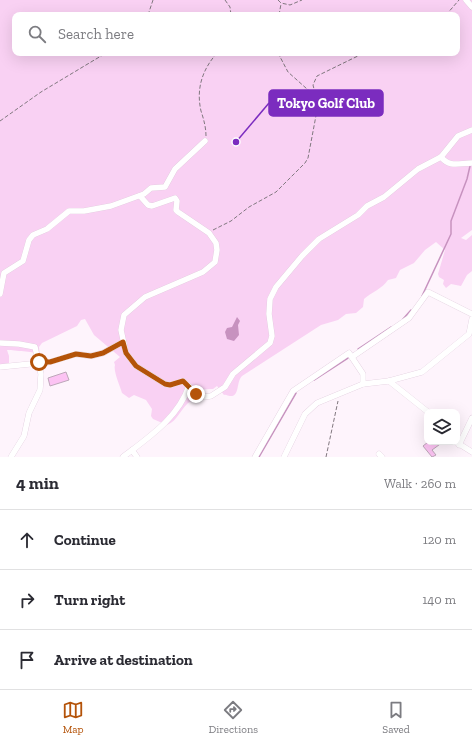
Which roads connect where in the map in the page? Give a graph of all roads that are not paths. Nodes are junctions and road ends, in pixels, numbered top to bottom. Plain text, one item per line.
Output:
1 (466, 0) edge
2 (472, 7) edge
3 (472, 130) edge
4 (205, 141) road end
5 (441, 157) junction
6 (470, 163) edge
7 (140, 196) junction
8 (0, 294) edge
9 (472, 314) edge
10 (472, 319) edge
11 (471, 335) edge
12 (123, 342) junction
13 (0, 343) edge
14 (352, 357) junction
15 (39, 362) junction
16 (0, 367) edge
17 (390, 381) junction
18 (363, 384) junction
19 (189, 386) junction
20 (424, 409) edge
21 (472, 418) edge
22 (460, 440) edge
23 (460, 445) edge
24 (132, 450) junction
25 (472, 452) edge
26 (11, 457) edge
27 (123, 457) edge
28 (136, 457) edge
29 (255, 457) edge
30 (284, 457) edge

1 - 2 street
3 - 5 street
4 - 7 street
5 - 6 street
5 - 19 street
7 - 8 street
7 - 12 street
9 - 14 street
10 - 11 street
11 - 17 street
12 - 15 street
12 - 19 street
13 - 15 street
14 - 18 street
14 - 29 street
15 - 16 street
15 - 26 street
17 - 18 street
17 - 20 street
18 - 30 street
19 - 24 street
21 - 22 street
23 - 25 street
24 - 27 street
24 - 28 street

